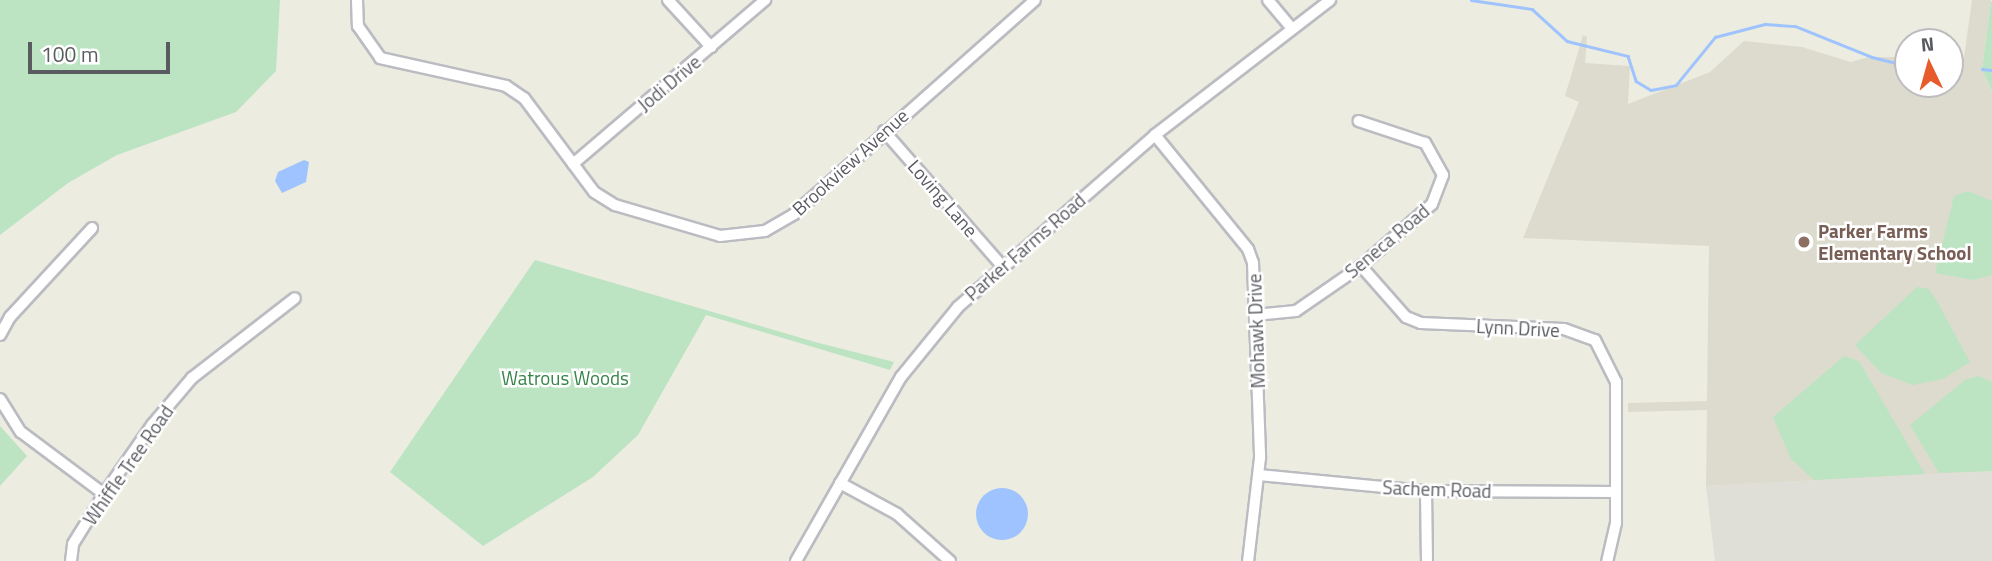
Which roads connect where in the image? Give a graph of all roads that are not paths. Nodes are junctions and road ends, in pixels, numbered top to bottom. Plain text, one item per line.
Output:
1 (357, 0) edge
2 (668, 0) edge
3 (765, 0) edge
4 (1035, 0) edge
5 (1268, 0) edge
6 (1330, 0) edge
7 (1291, 27) junction
8 (711, 47) junction
9 (1359, 121) dead end
10 (884, 131) junction
11 (1155, 135) junction
12 (573, 164) junction
13 (92, 228) dead end
14 (1002, 266) junction
15 (1362, 266) junction
16 (295, 298) dead end
17 (1255, 315) junction
18 (0, 335) edge
19 (0, 399) edge
20 (1258, 475) junction
21 (841, 483) junction
22 (1426, 491) junction
23 (1616, 492) junction
24 (104, 494) junction
25 (71, 561) edge
26 (796, 561) edge
27 (950, 561) edge
28 (1248, 561) edge
29 (1427, 561) edge
30 (1607, 561) edge

1 - 12 street, Brookview Avenue
2 - 8 street
3 - 8 street, Jodi Drive
4 - 10 street, Brookview Avenue
5 - 7 street
6 - 7 street, Parker Farms Road
7 - 11 street, Parker Farms Road
8 - 12 street, Jodi Drive
9 - 15 street, Seneca Road
10 - 12 street, Brookview Avenue
10 - 14 street, Loving Lane
11 - 14 street, Parker Farms Road
11 - 17 street, Mohawk Drive
13 - 18 street
14 - 21 street, Parker Farms Road
15 - 17 street, Seneca Road
15 - 23 street, Lynn Drive
16 - 24 street, Whiffle Tree Road
17 - 20 street, Mohawk Drive
19 - 24 street
20 - 22 street, Sachem Road
20 - 28 street, Mohawk Drive
21 - 26 street, Parker Farms Road
21 - 27 street
22 - 23 street, Sachem Road
22 - 29 street
23 - 30 street, Lynn Drive
24 - 25 street, Whiffle Tree Road

